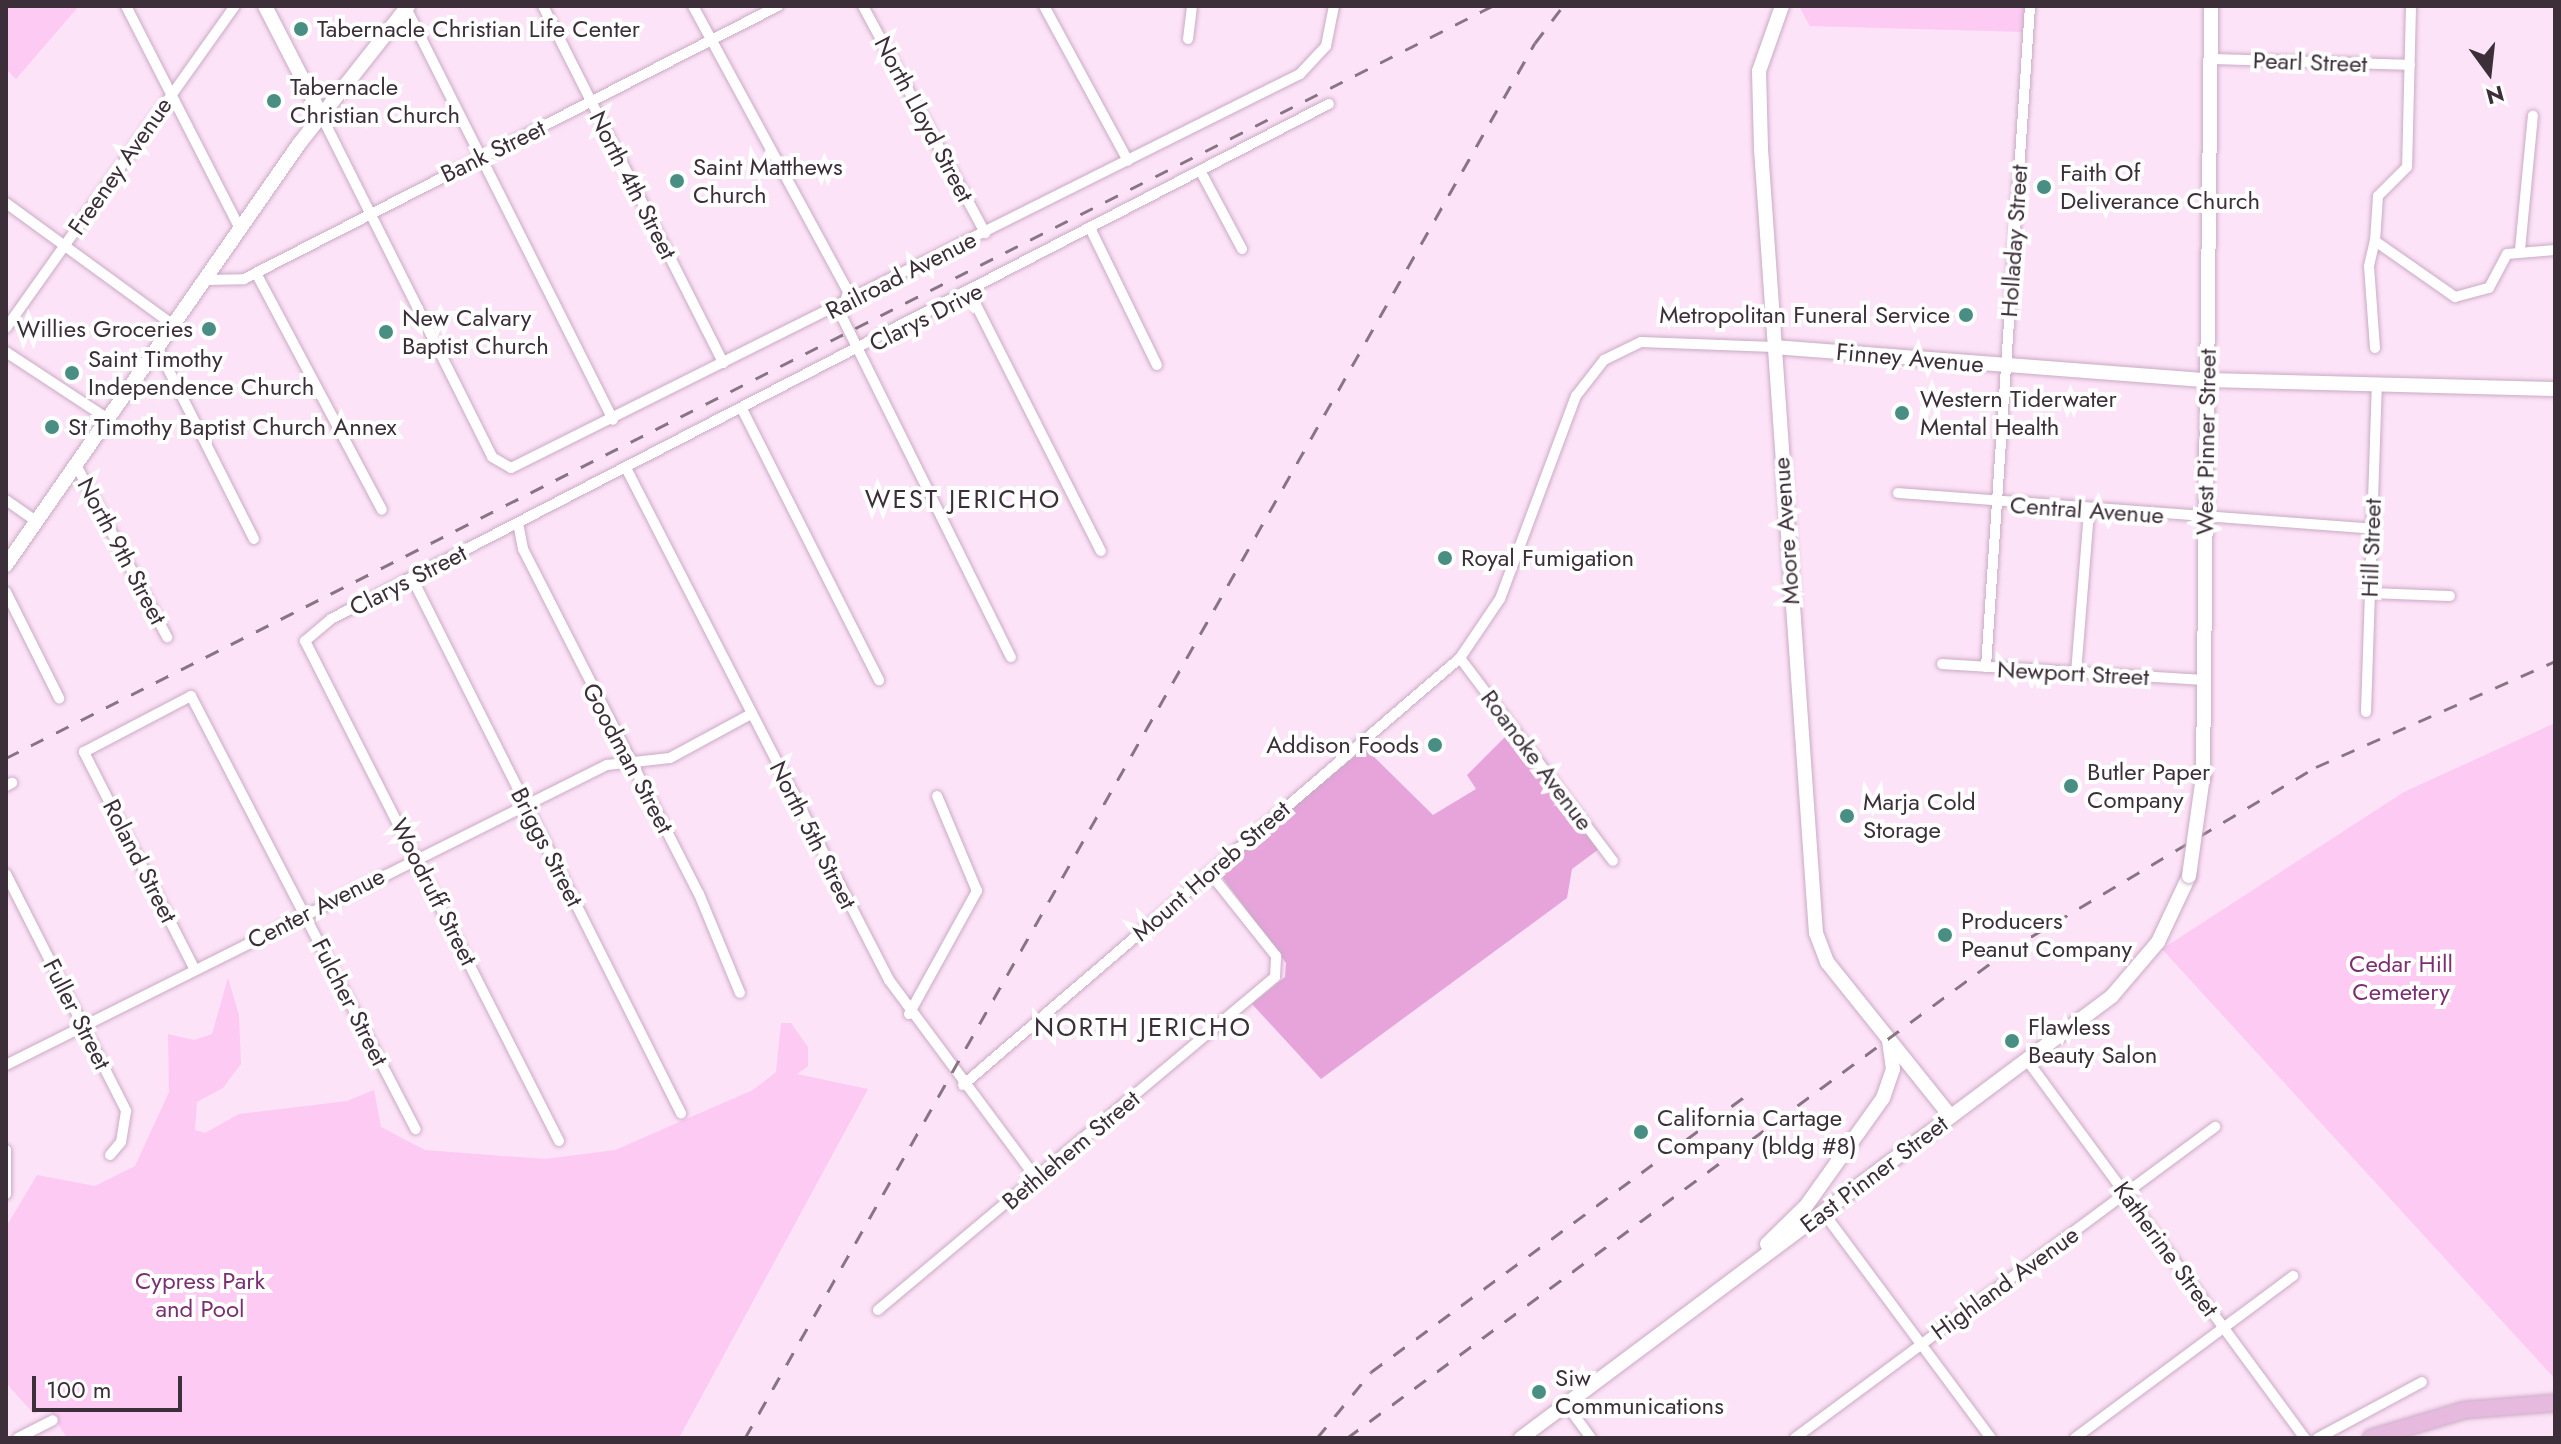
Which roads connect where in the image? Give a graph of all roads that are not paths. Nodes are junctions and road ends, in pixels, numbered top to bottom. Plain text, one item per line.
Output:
1 (126, 6) edge
2 (235, 6) edge
3 (265, 6) edge
4 (543, 6) edge
5 (693, 6) edge
6 (778, 6) edge
7 (863, 6) edge
8 (1044, 6) edge
9 (1192, 6) edge
10 (1334, 6) edge
11 (1782, 6) edge
12 (2030, 6) edge
13 (2211, 6) edge
14 (2411, 6) edge
15 (406, 7) edge
16 (1188, 39) dead end
17 (711, 41) junction
18 (2210, 59) junction
19 (2410, 65) junction
20 (171, 92) junction
21 (592, 102) junction
22 (1329, 104) dead end
23 (321, 115) junction
24 (2533, 116) dead end
25 (480, 158) junction
26 (1128, 161) junction
27 (1202, 174) junction
28 (6, 203) edge
29 (370, 212) junction
30 (240, 229) junction
31 (1092, 232) junction
32 (985, 233) junction
33 (2375, 241) junction
34 (65, 246) junction
35 (1242, 249) dead end
36 (2520, 250) junction
37 (2555, 250) edge
38 (256, 273) junction
39 (205, 280) junction
40 (971, 295) junction
41 (840, 305) junction
42 (173, 325) junction
43 (6, 328) edge
44 (157, 347) junction
45 (1774, 347) junction
46 (2375, 348) dead end
47 (859, 351) junction
48 (6, 352) edge
49 (723, 363) junction
50 (1157, 365) dead end
51 (2006, 366) junction
52 (2206, 380) junction
53 (2377, 383) junction
54 (2555, 389) edge
55 (742, 409) junction
56 (108, 419) junction
57 (613, 420) junction
58 (76, 465) junction
59 (626, 468) junction
60 (1898, 493) dead end
61 (6, 500) edge
62 (1996, 503) junction
63 (382, 510) dead end
64 (2089, 510) junction
65 (2205, 519) junction
66 (37, 522) junction
67 (518, 523) junction
68 (2372, 529) junction
69 (254, 539) dead end
70 (1101, 551) dead end
71 (6, 565) edge
72 (413, 580) junction
73 (6, 592) edge
74 (2369, 593) junction
75 (2450, 596) dead end
76 (167, 637) dead end
77 (305, 643) joint
78 (1011, 657) dead end
79 (1460, 658) junction
80 (1942, 664) dead end
81 (1986, 667) junction
82 (2076, 673) junction
83 (879, 680) dead end
84 (2204, 680) junction
85 (59, 698) dead end
86 (199, 703) joint
87 (2366, 712) dead end
88 (751, 714) junction
89 (630, 760) junction
90 (937, 796) dead end
91 (526, 804) junction
92 (416, 858) junction
93 (1613, 861) dead end
94 (1210, 873) junction
95 (6, 874) edge
96 (2189, 876) joint
97 (304, 914) junction
98 (195, 970) junction
99 (740, 993) dead end
100 (909, 1014) junction
101 (84, 1026) junction
102 (1888, 1037) junction
103 (2027, 1060) junction
104 (6, 1065) edge
105 (963, 1085) junction
106 (681, 1113) dead end
107 (1951, 1117) junction
108 (2215, 1127) dead end
109 (415, 1129) dead end
110 (559, 1141) dead end
111 (6, 1150) edge
112 (110, 1155) dead end
113 (1036, 1178) junction
114 (6, 1194) edge
115 (2125, 1194) junction
116 (1823, 1212) junction
117 (2293, 1276) dead end
118 (878, 1310) dead end
119 (1685, 1315) junction
120 (2224, 1327) junction
121 (1922, 1344) junction
122 (2422, 1382) dead end
123 (2555, 1403) edge
124 (1566, 1404) junction
125 (53, 1420) dead end
126 (18, 1438) edge
127 (1521, 1438) edge
128 (1591, 1438) edge
129 (1795, 1438) edge
130 (1991, 1438) edge
131 (2075, 1438) edge
132 (2305, 1438) edge
133 (2318, 1438) edge
134 (2371, 1438) edge

1 - 20 street
2 - 20 street, Freeney Avenue
3 - 23 main road
4 - 21 street, North 4th Street
5 - 17 street
6 - 17 street, Bank Street
7 - 32 street, North Lloyd Street
8 - 26 street
9 - 16 street
10 - 26 street, Railroad Avenue
11 - 45 main road, Moore Avenue
12 - 51 street, Holladay Street
13 - 18 main road, West Pinner Street
14 - 19 street
15 - 23 main road
15 - 25 street
17 - 21 street, Bank Street
17 - 41 street
18 - 19 street, Pearl Street
18 - 52 main road, West Pinner Street
19 - 33 street
20 - 30 street
20 - 34 street, Freeney Avenue
21 - 25 street, Bank Street
21 - 49 street, North 4th Street
22 - 27 street, Clarys Drive
23 - 29 street, Railroad Avenue
23 - 30 main road
24 - 36 street
25 - 29 street, Bank Street
25 - 57 street
26 - 32 street, Railroad Avenue
27 - 31 street, Clarys Drive
27 - 35 street
28 - 34 street
29 - 38 street, Bank Street
29 - 57 street, Railroad Avenue
30 - 39 main road
31 - 40 street, Clarys Drive
31 - 50 street
32 - 41 street, Railroad Avenue
33 - 36 street
33 - 46 street
34 - 42 street
34 - 43 street, Freeney Avenue
36 - 37 street
38 - 39 street, Bank Street
38 - 63 street
39 - 42 main road
40 - 47 street, Clarys Drive
40 - 70 street
41 - 47 street
41 - 49 street, Railroad Avenue
42 - 44 main road
44 - 56 main road
44 - 69 street
45 - 51 main road, Finney Avenue
45 - 79 street, Finney Avenue
45 - 102 main road, Moore Avenue
47 - 55 street, Clarys Drive
47 - 78 street
48 - 56 street
49 - 57 street, Railroad Avenue
51 - 52 main road, Finney Avenue
51 - 62 street, Holladay Street
52 - 53 main road, Finney Avenue
52 - 65 main road, West Pinner Street
53 - 54 main road, Finney Avenue
53 - 68 street, Hill Street
55 - 59 street, Clarys Drive
55 - 83 street
56 - 58 main road
58 - 66 main road
58 - 76 street, North 9th Street
59 - 67 street, Clarys Drive
59 - 88 street, North 5th Street
60 - 62 street, Central Avenue
61 - 66 street
62 - 64 street, Central Avenue
62 - 81 street, Holladay Street
64 - 65 street, Central Avenue
64 - 82 street
65 - 68 street, Central Avenue
65 - 84 main road, West Pinner Street
66 - 71 main road
67 - 72 street, Clarys Street
67 - 89 street, Goodman Street
68 - 74 street, Hill Street
72 - 77 street, Clarys Street
72 - 91 street, Briggs Street
73 - 85 street
74 - 75 street
74 - 87 street, Hill Street
77 - 92 street, Woodruff Street
79 - 93 street, Roanoke Avenue
79 - 94 street, Mount Horeb Street
80 - 81 street, Newport Street
81 - 82 street, Newport Street
82 - 84 street, Newport Street
84 - 96 main road, West Pinner Street, bridge
86 - 97 street, Fulcher Street
86 - 98 street, Roland Street
88 - 89 street
88 - 100 street, North 5th Street
89 - 91 street, Center Avenue
89 - 99 street, Goodman Street
90 - 100 street
91 - 92 street, Center Avenue
91 - 106 street, Briggs Street
92 - 97 street, Center Avenue
92 - 110 street, Woodruff Street
94 - 105 street, Mount Horeb Street
94 - 113 street, Bethlehem Street
95 - 101 street, Fuller Street
96 - 103 main road, East Pinner Street
97 - 98 street, Center Avenue
97 - 109 street, Fulcher Street
98 - 101 street, Center Avenue
100 - 105 street, North 5th Street
101 - 104 street, Center Avenue
101 - 112 street, Fuller Street
102 - 107 main road, Moore Avenue
102 - 119 main road
103 - 107 main road, East Pinner Street
103 - 115 street, Katherine Street
105 - 113 street, North 5th Street
107 - 116 main road, East Pinner Street
108 - 115 street, Highland Avenue
111 - 114 street
113 - 118 street, Bethlehem Street
115 - 120 street, Katherine Street
115 - 121 street, Highland Avenue
116 - 119 main road, East Pinner Street
116 - 121 street
117 - 120 street
119 - 124 main road, East Pinner Street
120 - 131 street
120 - 132 street, Katherine Street
121 - 129 street, Highland Avenue
121 - 130 street
122 - 133 street
123 - 134 main road
124 - 127 main road, East Pinner Street
124 - 128 street
125 - 126 street

